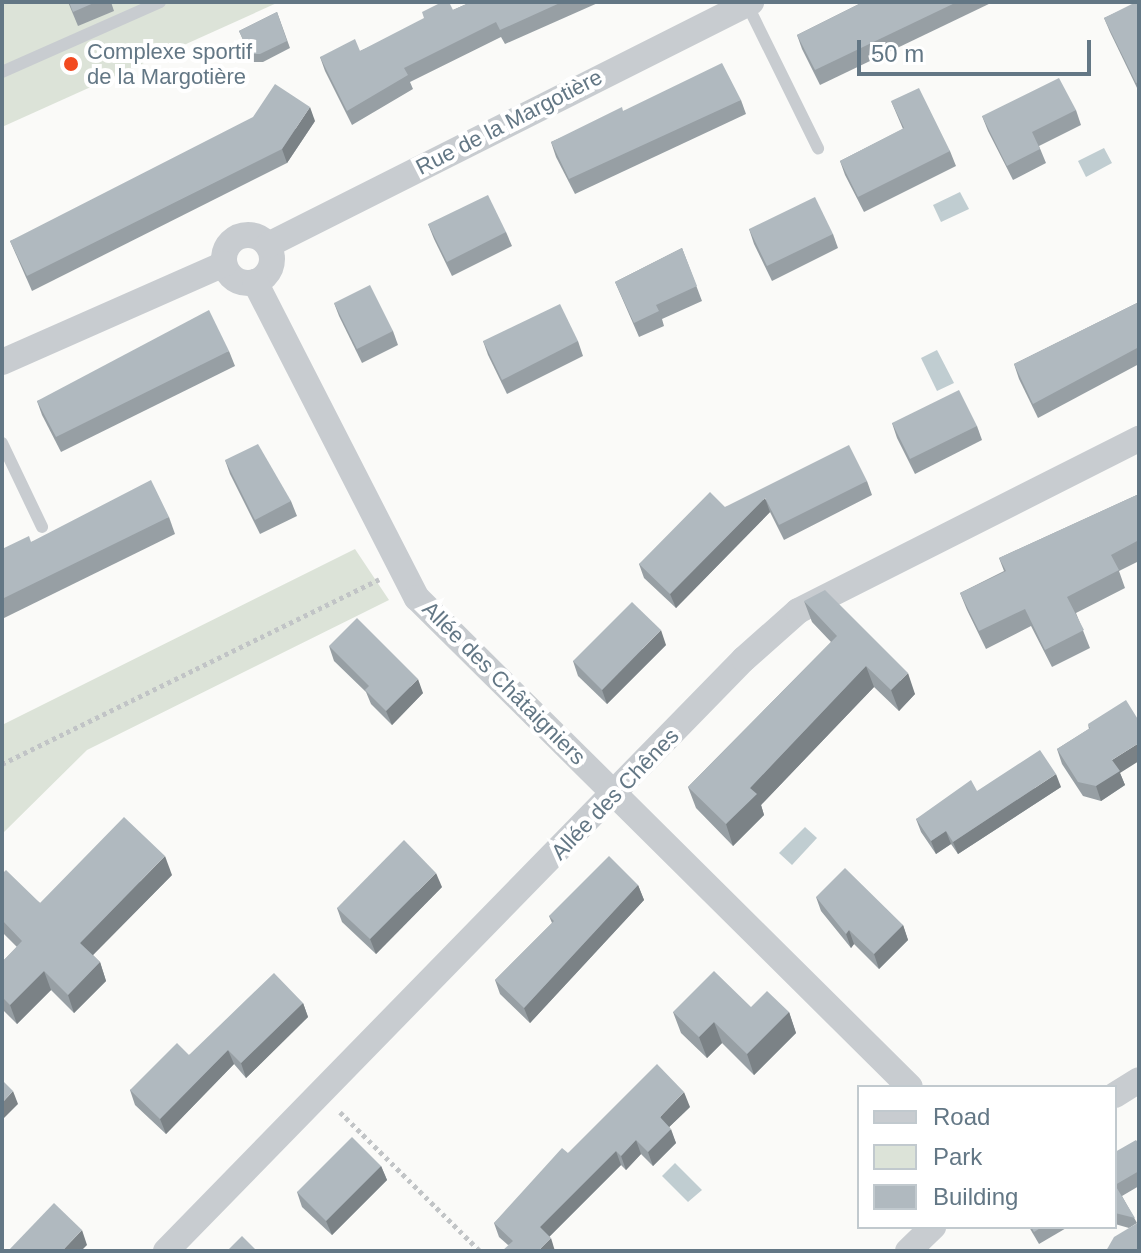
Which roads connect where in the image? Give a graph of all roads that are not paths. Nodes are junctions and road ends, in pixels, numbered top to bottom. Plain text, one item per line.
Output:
1 (160, 2) edge
2 (749, 3) edge
3 (2, 72) edge
4 (818, 148) dead end
5 (268, 245) junction
6 (224, 264) junction
7 (255, 282) junction
8 (2, 362) edge
9 (1139, 439) edge
10 (2, 443) edge
11 (42, 527) dead end
12 (616, 794) junction
13 (1139, 1080) edge
14 (908, 1085) edge
15 (1117, 1094) edge
16 (931, 1229) edge
17 (166, 1251) edge
18 (908, 1251) edge

1 - 3 lane
2 - 4 lane
2 - 5 street, Rue de la Margotière
5 - 6 street
5 - 7 street
6 - 7 street
6 - 8 street
7 - 12 street, Allée des Châtaigniers
9 - 12 street, Allée des Chênes
10 - 11 lane
12 - 14 street, Allée des Châtaigniers
12 - 17 street, Allée des Chênes
13 - 15 street
16 - 18 street

